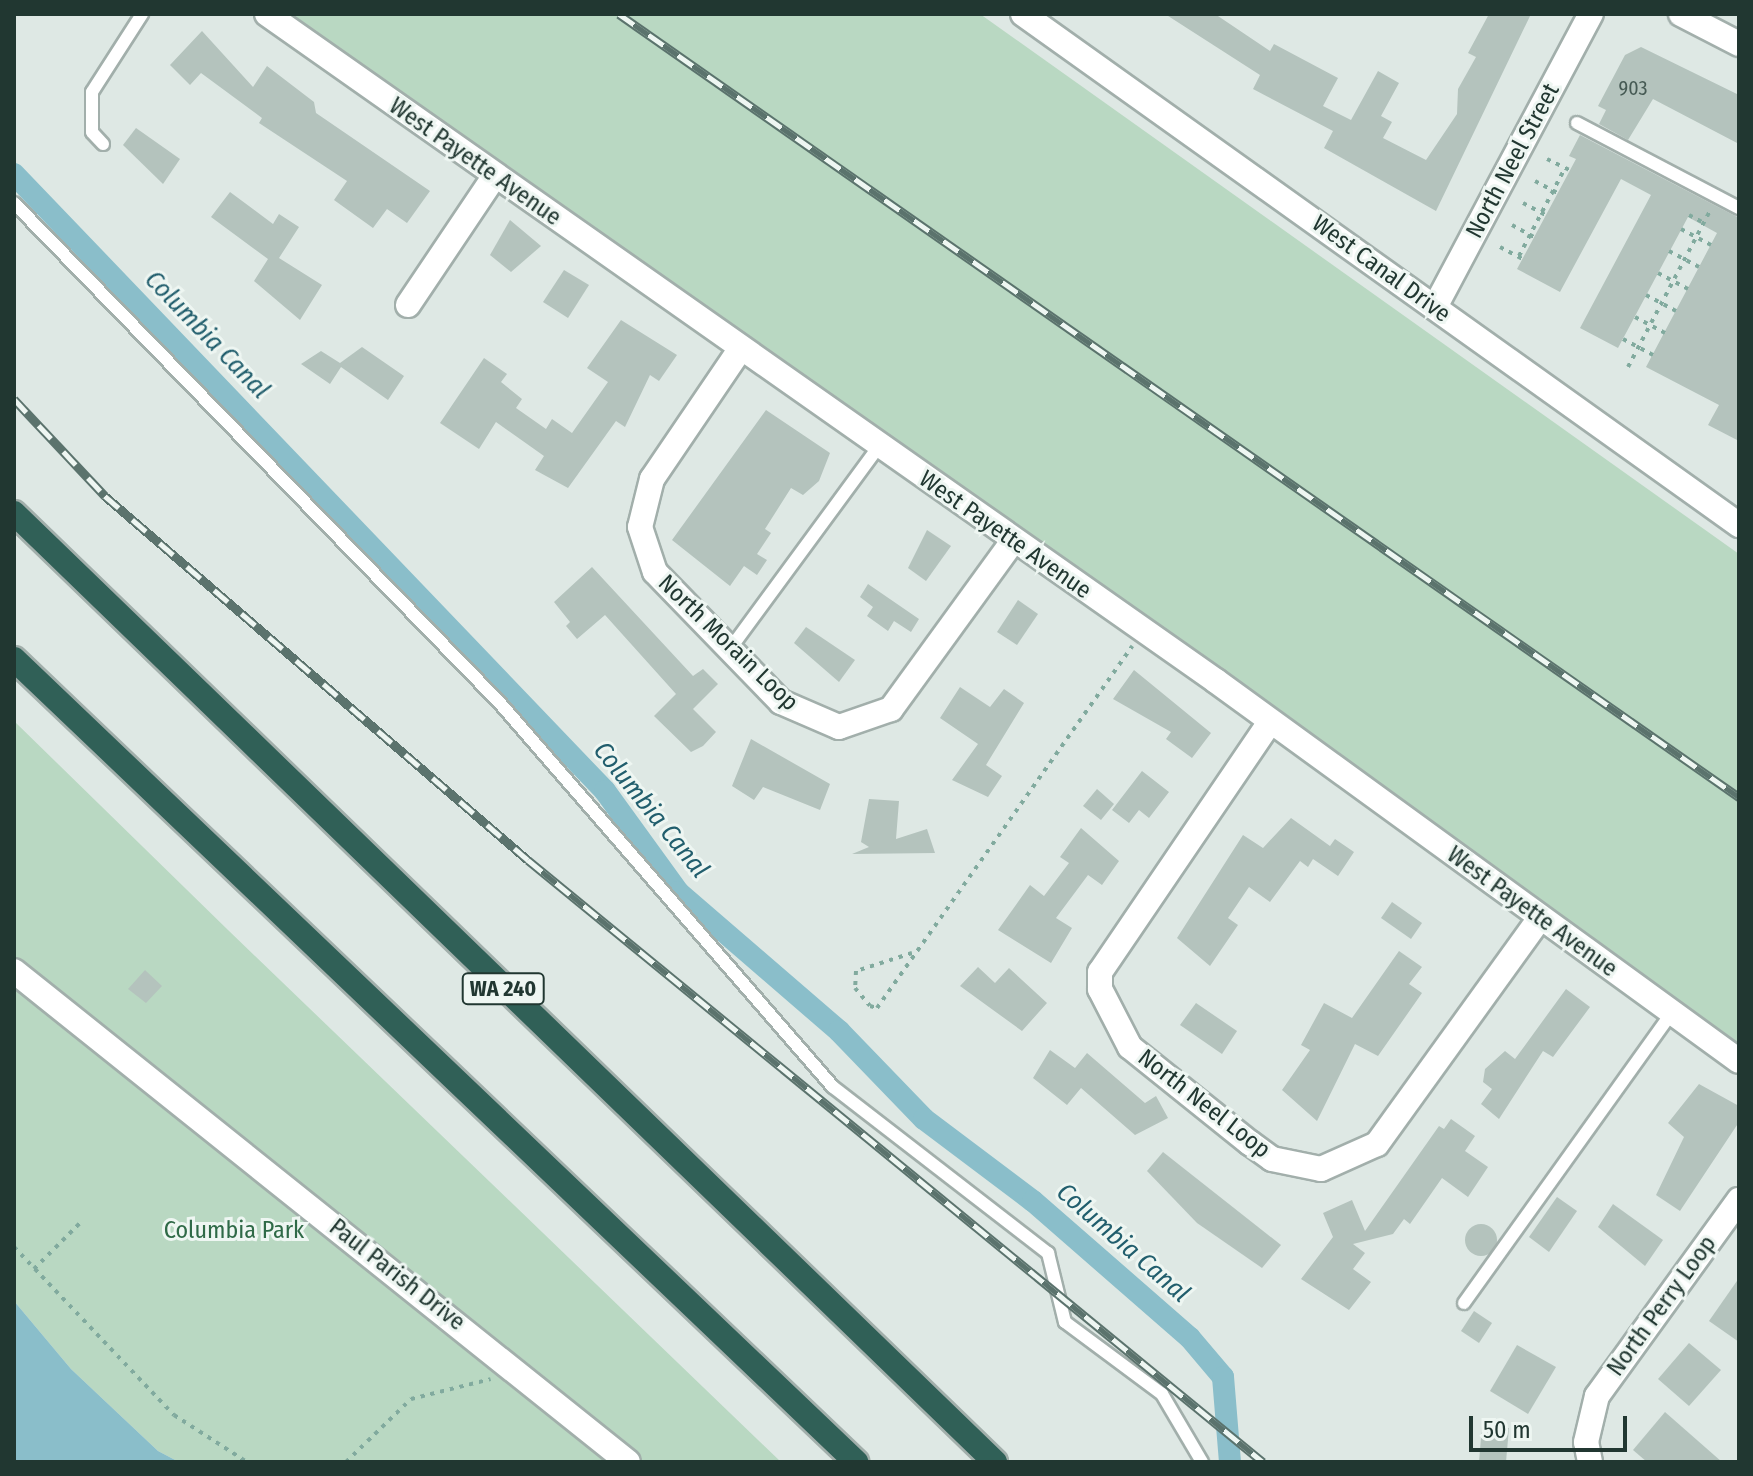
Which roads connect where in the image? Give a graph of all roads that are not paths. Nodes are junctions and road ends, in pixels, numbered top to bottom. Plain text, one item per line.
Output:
1 (142, 14) edge
2 (267, 14) edge
3 (1023, 14) edge
4 (1591, 14) edge
5 (1681, 14) edge
6 (1739, 44) edge
7 (1577, 123) dead end
8 (103, 144) dead end
9 (494, 177) junction
10 (14, 203) edge
11 (1739, 208) edge
12 (408, 305) dead end
13 (1435, 307) junction
14 (741, 348) junction
15 (879, 446) junction
16 (14, 513) edge
17 (1739, 525) edge
18 (1013, 541) junction
19 (730, 649) junction
20 (14, 659) edge
21 (1270, 722) junction
22 (1540, 918) junction
23 (14, 971) edge
24 (1672, 1013) junction
25 (1739, 1061) edge
26 (1739, 1200) edge
27 (1464, 1303) dead end
28 (628, 1462) edge
29 (856, 1462) edge
30 (995, 1462) edge
31 (1202, 1462) edge
32 (1590, 1462) edge

1 - 8 lane
2 - 9 street, West Payette Avenue
3 - 13 street, West Canal Drive
4 - 13 street, North Neel Street
5 - 6 street
7 - 11 lane
9 - 12 street
9 - 14 street, West Payette Avenue
10 - 31 lane
13 - 17 street, West Canal Drive
14 - 15 street, West Payette Avenue
14 - 19 street, North Morain Loop
15 - 18 street, West Payette Avenue
15 - 19 lane
16 - 30 highway, WA 240
18 - 19 street, North Morain Loop
18 - 21 street, West Payette Avenue
20 - 29 highway
21 - 22 street, West Payette Avenue
21 - 22 street, North Neel Loop
22 - 24 street, West Payette Avenue
23 - 28 street, Paul Parish Drive
24 - 25 street, West Payette Avenue
24 - 27 lane
26 - 32 street, North Perry Loop

